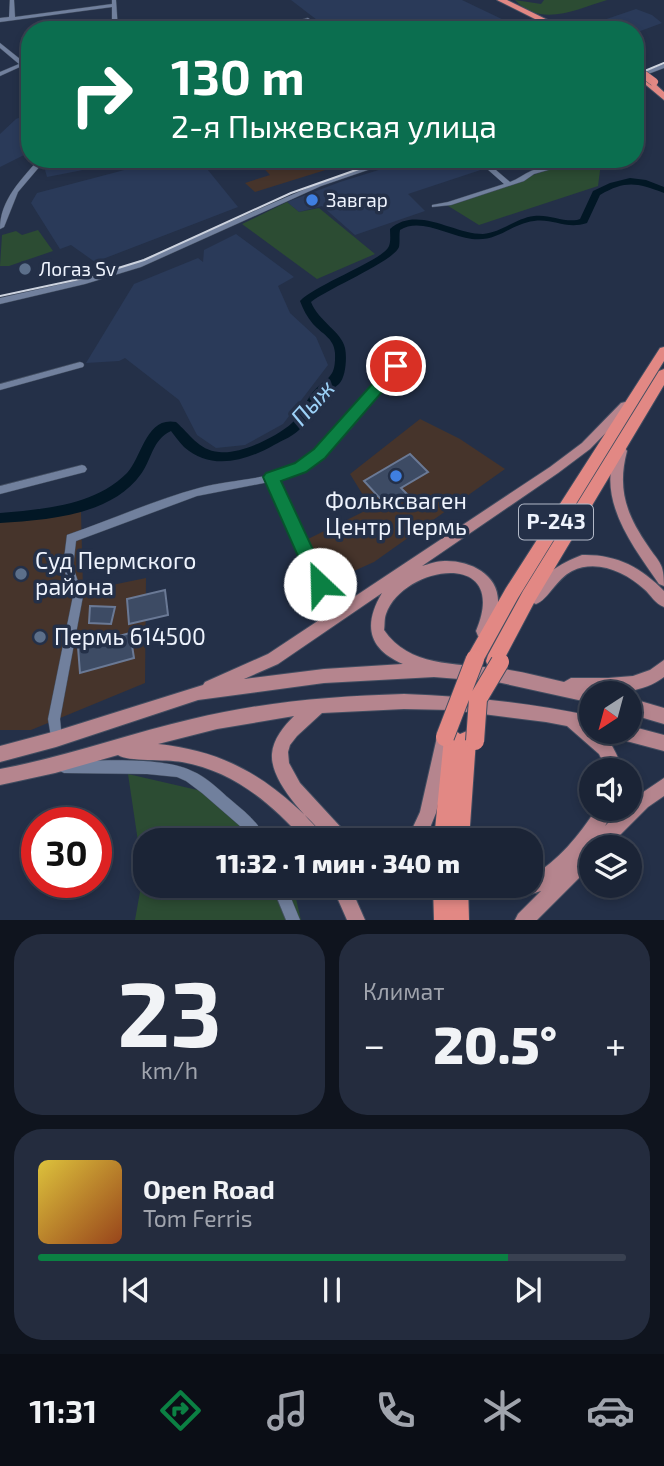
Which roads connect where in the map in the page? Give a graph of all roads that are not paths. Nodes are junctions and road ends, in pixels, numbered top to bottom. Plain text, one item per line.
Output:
1 (12, 0) edge
2 (493, 0) edge
3 (501, 0) edge
4 (114, 2) edge
5 (12, 18) junction
6 (0, 20) edge
7 (308, 20) dead end
8 (115, 21) edge
9 (304, 21) edge
10 (536, 21) edge
11 (545, 21) edge
12 (0, 45) edge
13 (21, 62) edge
14 (21, 65) edge
15 (664, 66) edge
16 (644, 71) edge
17 (0, 74) edge
18 (644, 78) edge
19 (652, 83) junction
20 (664, 90) edge
21 (664, 97) edge
22 (35, 168) edge
23 (370, 168) edge
24 (490, 168) edge
25 (550, 168) edge
26 (364, 170) joint
27 (509, 184) junction
28 (434, 206) dead end
29 (0, 227) edge
30 (0, 301) edge
31 (664, 351) edge
32 (80, 365) dead end
33 (396, 366) dead end
34 (664, 374) edge
35 (640, 386) junction
36 (0, 387) edge
37 (638, 416) junction
38 (82, 469) dead end
39 (272, 477) junction
40 (0, 490) edge
41 (664, 580) edge
42 (664, 601) edge
43 (336, 615) junction
44 (472, 658) junction
45 (497, 661) junction
46 (664, 667) edge
47 (434, 670) junction
48 (554, 686) junction
49 (198, 693) junction
50 (579, 693) edge
51 (470, 698) junction
52 (320, 706) junction
53 (642, 710) edge
54 (664, 716) edge
55 (567, 718) junction
56 (579, 721) edge
57 (642, 737) edge
58 (56, 739) junction
59 (460, 739) junction
60 (664, 743) edge
61 (103, 752) junction
62 (0, 754) edge
63 (610, 758) edge
64 (44, 767) junction
65 (0, 777) edge
66 (0, 784) edge
67 (664, 786) edge
68 (598, 821) edge
69 (253, 828) edge
70 (305, 828) edge
71 (330, 828) edge
72 (421, 828) edge
73 (444, 828) edge
74 (459, 828) edge
75 (468, 828) edge
76 (608, 835) edge
77 (579, 865) edge
78 (543, 881) edge
79 (284, 898) edge
80 (346, 898) edge
81 (443, 898) edge
82 (458, 898) edge
83 (293, 920) edge
84 (356, 920) edge
85 (444, 920) edge
86 (459, 920) edge
87 (524, 920) edge

1 - 5 street
2 - 10 highway
3 - 11 highway
4 - 5 street
4 - 8 street
5 - 6 street
7 - 9 street
12 - 13 street
14 - 17 street
15 - 16 street
18 - 19 highway, bridge
19 - 20 highway
19 - 21 highway
22 - 29 street
23 - 26 street
24 - 27 street
25 - 27 street
26 - 30 street
27 - 28 street
31 - 35 highway, Р-243
32 - 36 street
33 - 39 street
34 - 37 highway, Р-243
35 - 43 main road
35 - 44 highway, Р-243
37 - 41 main road
37 - 45 highway, Р-243
38 - 40 street
39 - 43 street
39 - 58 street
42 - 45 main road
43 - 49 main road
44 - 47 main road
44 - 51 highway, Р-243, bridge
45 - 51 highway, bridge
46 - 48 main road
47 - 48 main road
47 - 49 main road
48 - 50 main road
49 - 58 main road
51 - 59 highway, bridge
51 - 59 highway, bridge
52 - 55 main road
52 - 61 main road
52 - 71 main road
53 - 54 main road
55 - 56 main road
55 - 63 main road
57 - 60 main road
58 - 62 main road
59 - 72 main road
59 - 73 highway
59 - 74 highway
59 - 75 main road
61 - 64 main road
61 - 70 main road
64 - 65 main road
64 - 66 street
64 - 69 street
67 - 76 main road
68 - 78 main road
77 - 87 main road
79 - 83 street
80 - 84 main road
81 - 85 highway
82 - 86 highway

